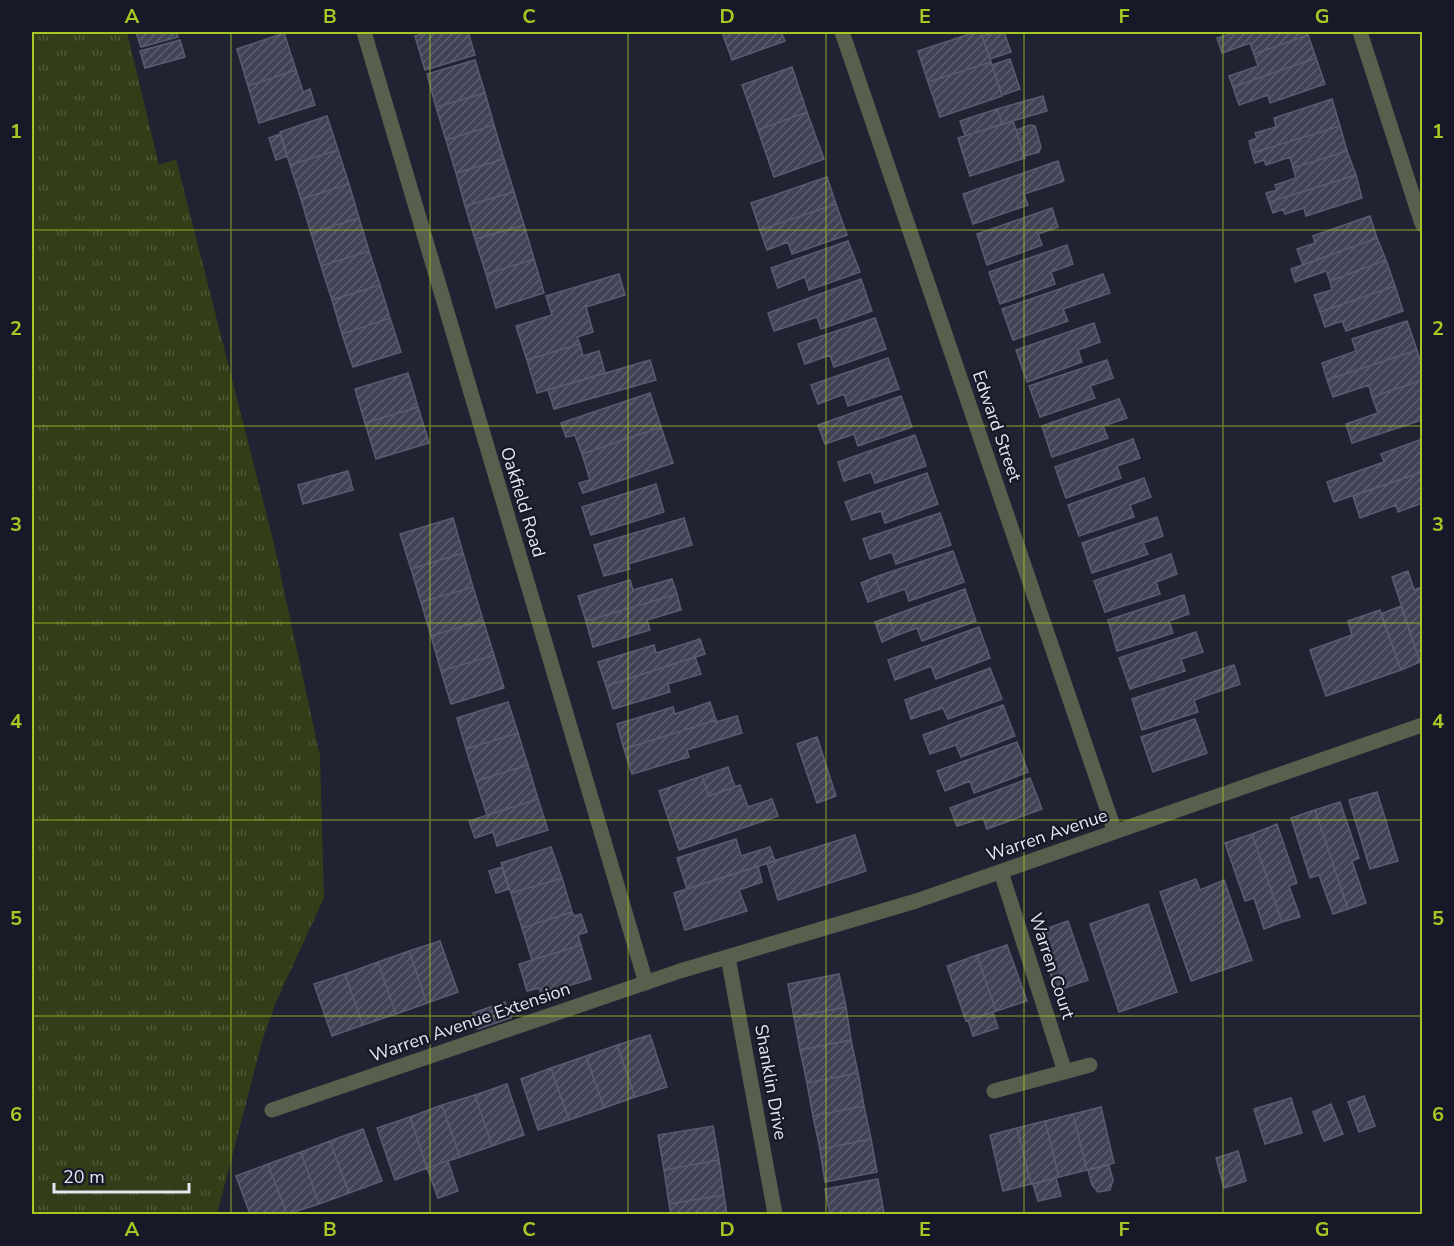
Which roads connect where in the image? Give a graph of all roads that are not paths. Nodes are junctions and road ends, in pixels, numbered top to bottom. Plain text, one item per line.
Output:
1 (364, 32) edge
2 (842, 32) edge
3 (1360, 32) edge
4 (1422, 224) edge
5 (1422, 725) edge
6 (1115, 832) junction
7 (1001, 872) junction
8 (728, 957) junction
9 (680, 971) joint
10 (646, 983) junction
11 (1090, 1065) dead end
12 (1065, 1072) junction
13 (994, 1091) dead end
14 (272, 1110) dead end
15 (775, 1215) edge

1 - 10 street, Oakfield Road
2 - 6 street, Edward Street
3 - 4 street
5 - 6 street, Warren Avenue
6 - 7 street, Warren Avenue
7 - 8 street, Warren Avenue
7 - 12 street, Warren Court
8 - 9 street, Warren Avenue
8 - 15 street, Shanklin Drive
9 - 10 street, Warren Avenue Extension
10 - 14 street, Warren Avenue Extension
11 - 12 street
12 - 13 street

